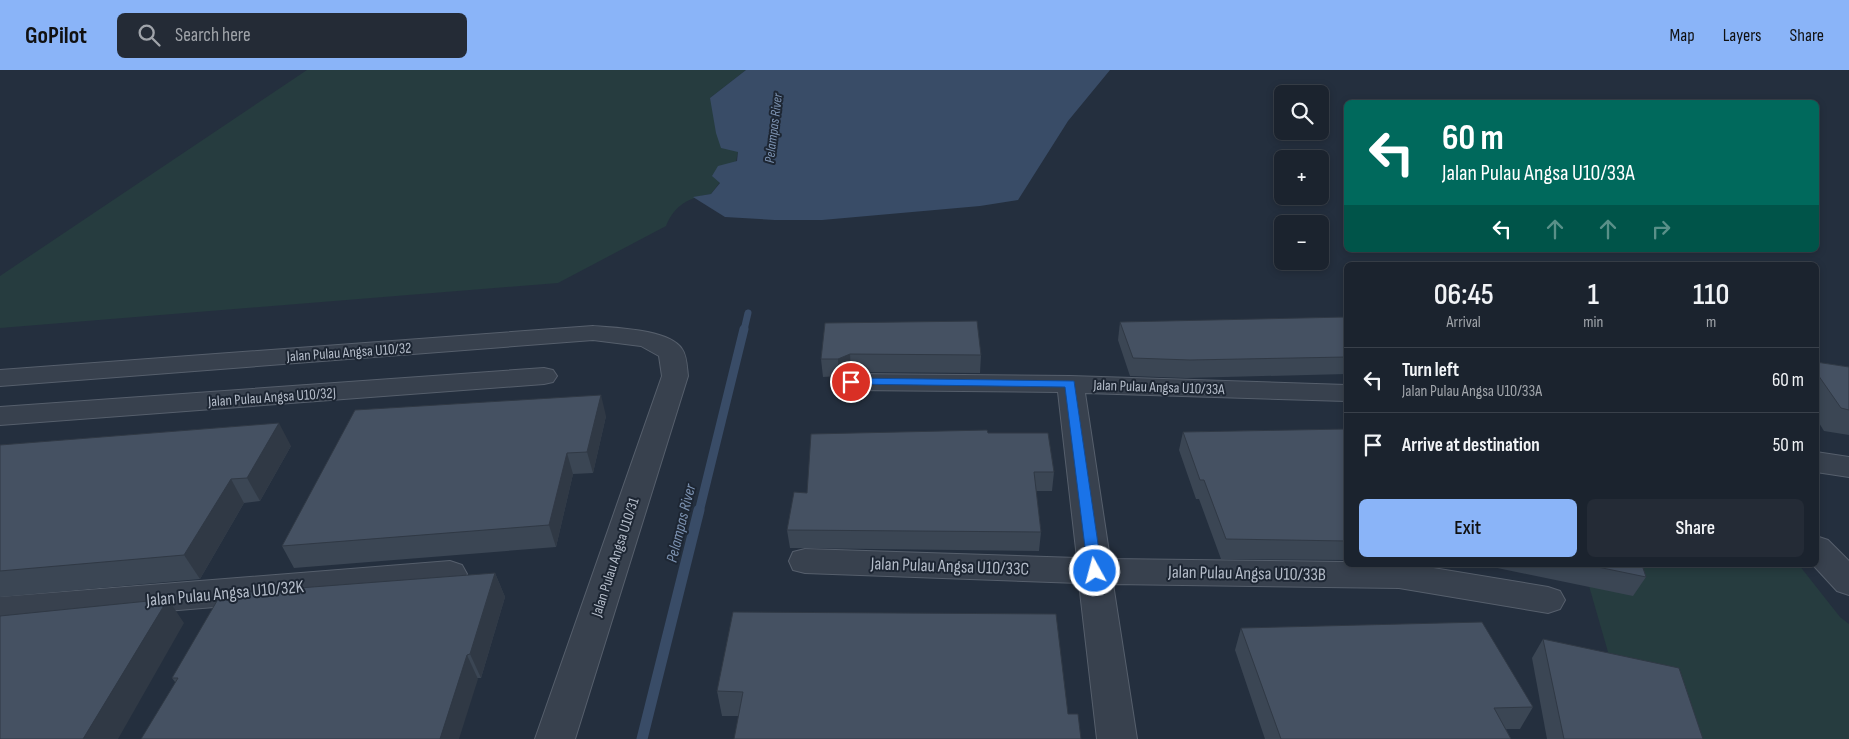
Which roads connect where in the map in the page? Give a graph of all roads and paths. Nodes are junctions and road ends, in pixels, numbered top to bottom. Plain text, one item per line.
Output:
1 (544, 376) dead end
2 (675, 376) joint
3 (11, 377) edge
4 (851, 382) dead end
5 (1070, 384) junction
6 (1344, 393) edge
7 (0, 399) edge
8 (0, 416) edge
9 (1819, 463) edge
10 (1849, 468) edge
11 (1819, 551) edge
12 (805, 561) dead end
13 (1095, 571) junction
14 (450, 574) edge
15 (1849, 582) edge
16 (1548, 600) dead end
17 (0, 611) edge
18 (555, 739) edge
19 (1117, 739) edge

1 - 8 street, Jalan Pulau Angsa U10/32J
2 - 3 street, Jalan Pulau Angsa U10/32
2 - 18 street, Jalan Pulau Angsa U10/31
3 - 7 street
4 - 5 street, Jalan Pulau Angsa U10/33A
5 - 6 street, Jalan Pulau Angsa U10/33A
5 - 13 street
9 - 10 street
11 - 15 street
12 - 13 street, Jalan Pulau Angsa U10/33C
13 - 16 street, Jalan Pulau Angsa U10/33B
13 - 19 street
14 - 17 street, Jalan Pulau Angsa U10/32K

